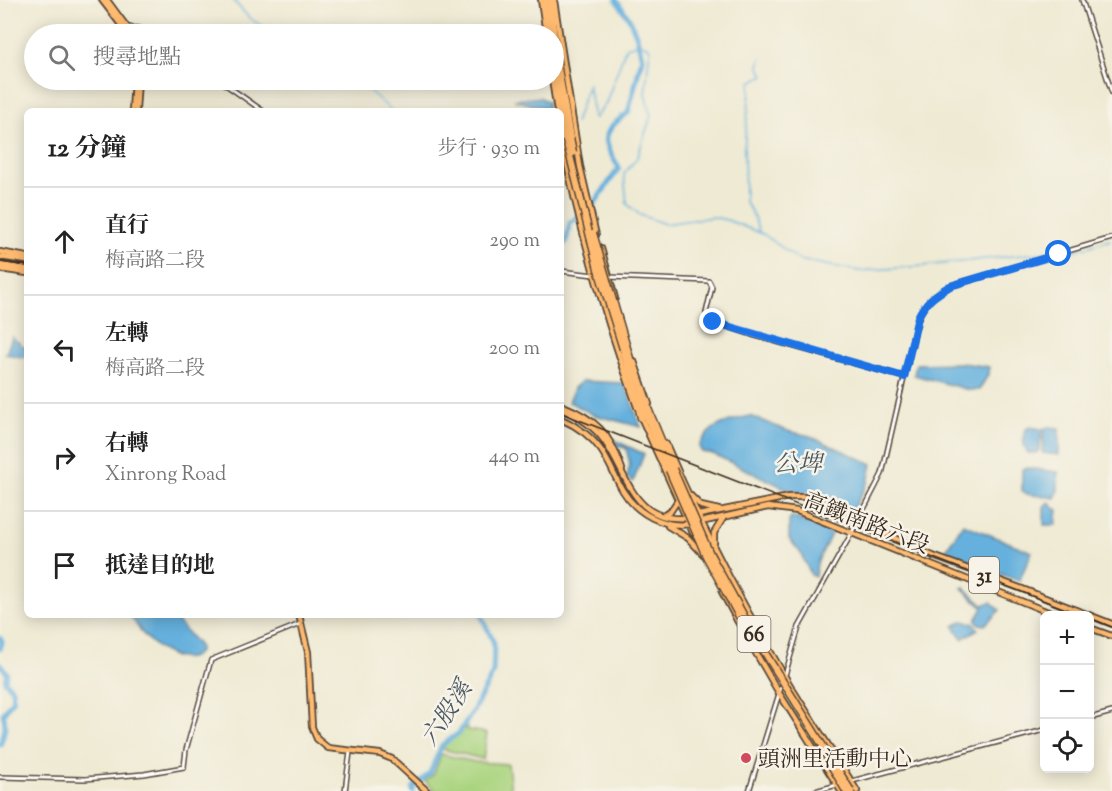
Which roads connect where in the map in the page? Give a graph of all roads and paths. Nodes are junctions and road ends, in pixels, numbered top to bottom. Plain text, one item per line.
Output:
1 (104, 0) edge
2 (545, 0) edge
3 (554, 0) edge
4 (1082, 0) edge
5 (124, 24) edge
6 (547, 24) edge
7 (549, 24) edge
8 (558, 24) edge
9 (564, 66) edge
10 (135, 90) edge
11 (233, 90) edge
12 (554, 90) edge
13 (557, 90) edge
14 (561, 90) edge
15 (1112, 93) edge
16 (134, 108) edge
17 (259, 108) edge
18 (559, 108) edge
19 (559, 108) edge
20 (564, 129) edge
21 (564, 150) edge
22 (1112, 238) edge
23 (0, 254) edge
24 (24, 258) edge
25 (0, 267) edge
26 (24, 271) edge
27 (564, 271) edge
28 (596, 275) junction
29 (610, 277) junction
30 (625, 348) junction
31 (904, 377) junction
32 (635, 383) junction
33 (564, 408) edge
34 (653, 415) junction
35 (641, 418) junction
36 (564, 420) edge
37 (671, 470) junction
38 (686, 492) junction
39 (678, 500) junction
40 (731, 510) junction
41 (699, 515) junction
42 (662, 516) junction
43 (724, 517) junction
44 (652, 518) junction
45 (686, 519) junction
46 (702, 521) junction
47 (858, 521) junction
48 (689, 525) junction
49 (852, 532) junction
50 (716, 552) junction
51 (704, 556) junction
52 (1048, 611) edge
53 (300, 618) edge
54 (302, 623) junction
55 (1112, 624) edge
56 (1094, 630) edge
57 (1112, 636) edge
58 (784, 676) junction
59 (779, 693) junction
60 (1112, 712) edge
61 (1094, 717) edge
62 (1040, 731) edge
63 (350, 752) junction
64 (0, 777) edge
65 (851, 781) junction
66 (838, 785) junction
67 (427, 790) edge
68 (345, 791) edge
69 (749, 791) edge
70 (815, 791) edge
71 (841, 791) edge
72 (846, 791) edge
73 (851, 791) edge
74 (857, 791) edge

1 - 5 main road
2 - 6 highway, 66
2 - 7 highway, 66, bridge
3 - 8 main road, 66
4 - 15 street
9 - 29 main road, 66
10 - 16 main road
11 - 17 street
12 - 19 main road, 66
13 - 18 highway, 66
14 - 30 highway, 66, bridge
20 - 30 highway, 66, bridge
21 - 28 main road, 66
22 - 31 street
23 - 24 main road
25 - 26 main road
27 - 28 street
28 - 29 street
28 - 35 main road, 66
29 - 31 street
29 - 34 main road, 66
30 - 32 highway, 66
31 - 47 street
32 - 34 highway
32 - 35 highway
32 - 37 highway, 66
33 - 42 main road, 高鐵南路六段 / 31
34 - 38 main road, 66
35 - 39 main road, 66
36 - 44 main road, 高鐵南路六段 / 31
37 - 72 highway, 66, bridge
37 - 73 highway, 66, bridge
38 - 40 main road
38 - 41 main road, 66
39 - 42 main road
39 - 45 main road, 66
40 - 41 main road, 高鐵南路六段 / 31
40 - 47 main road, 高鐵南路六段 / 31
41 - 45 main road, 高鐵南路六段 / 31
41 - 46 main road, 66
42 - 45 main road, 高鐵南路六段 / 31
43 - 46 main road, 高鐵南路六段 / 31
43 - 49 main road, 高鐵南路六段 / 31
43 - 50 main road
44 - 48 main road, 高鐵南路六段 / 31
44 - 51 main road, 31
45 - 48 main road, 66
46 - 48 main road, 高鐵南路六段 / 31
46 - 50 main road, 66
47 - 49 street
47 - 55 main road, 高鐵南路六段 / 31
48 - 51 main road, 66
49 - 52 main road, 高鐵南路六段 / 31
49 - 58 street
50 - 58 main road, 66
51 - 59 main road, 66
53 - 54 main road
54 - 63 main road
54 - 64 street
56 - 57 main road
58 - 59 street
58 - 65 main road, 66
59 - 66 main road, 66
59 - 69 street
60 - 61 street
62 - 65 street
63 - 67 main road
63 - 68 street
65 - 66 street
65 - 74 main road, 66
66 - 70 street
66 - 71 main road, 66

